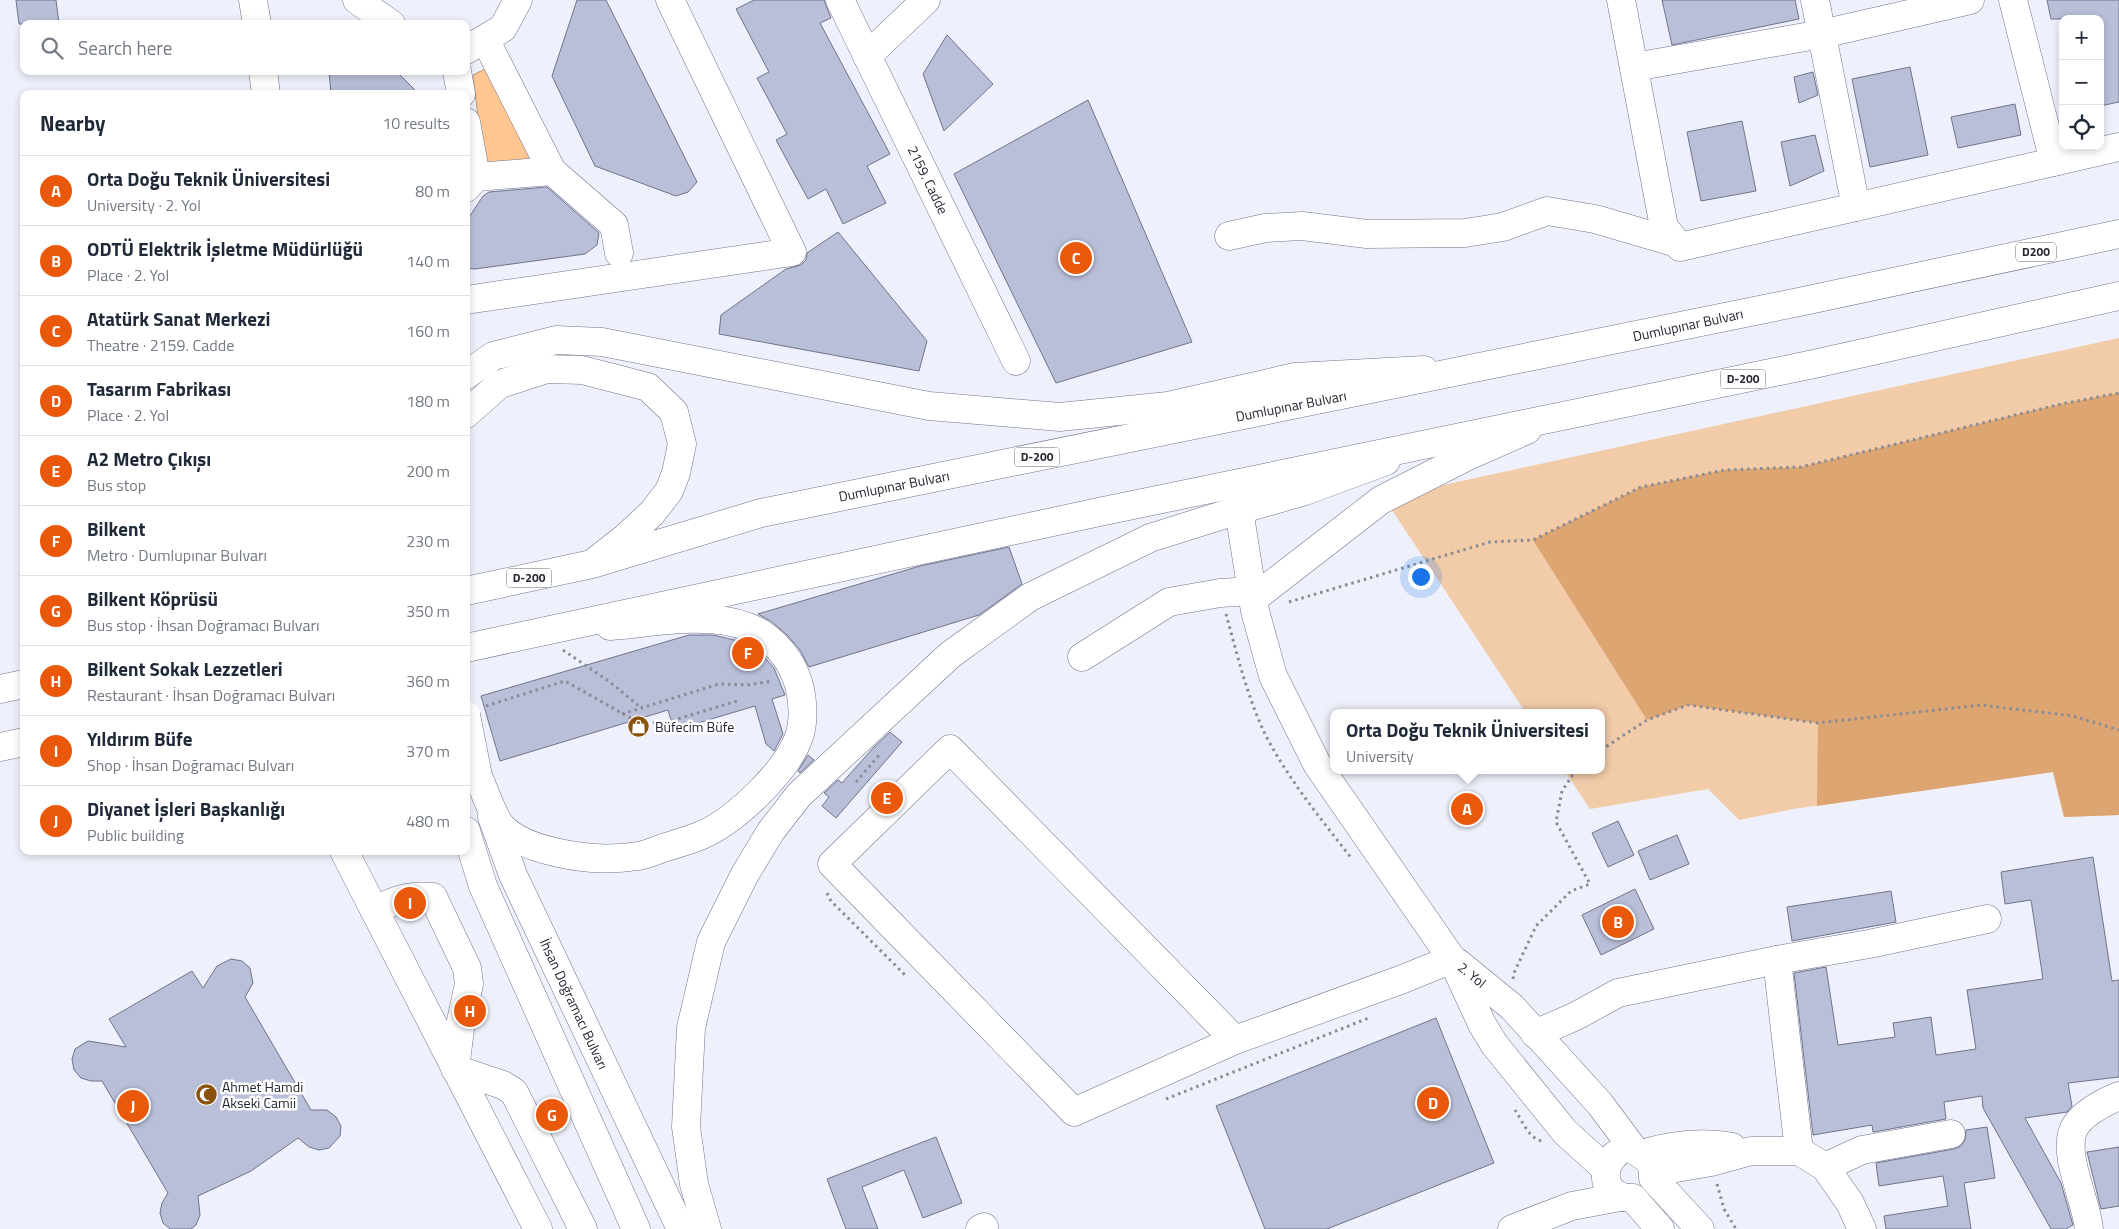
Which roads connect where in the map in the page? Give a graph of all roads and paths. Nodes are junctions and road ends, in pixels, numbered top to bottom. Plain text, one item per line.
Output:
1 (253, 0) edge
2 (357, 0) edge
3 (518, 0) edge
4 (670, 0) edge
5 (840, 0) edge
6 (926, 0) edge
7 (1621, 0) edge
8 (1815, 0) edge
9 (1970, 0) edge
10 (2013, 0) edge
11 (256, 20) edge
12 (385, 20) edge
13 (1822, 34) junction
14 (475, 44) edge
15 (867, 56) junction
16 (1634, 67) junction
17 (264, 75) edge
18 (458, 75) edge
19 (265, 90) edge
20 (460, 90) edge
21 (2119, 147) edge
22 (2054, 162) junction
23 (552, 171) junction
24 (471, 183) edge
25 (1856, 207) junction
26 (2119, 234) edge
27 (1229, 236) dead end
28 (1677, 243) junction
29 (619, 253) dead end
30 (1953, 270) joint
31 (2119, 296) edge
32 (470, 299) edge
33 (1016, 361) dead end
34 (1485, 366) junction
35 (470, 372) edge
36 (2119, 393) edge
37 (470, 410) edge
38 (1551, 420) junction
39 (1435, 443) junction
40 (1239, 510) junction
41 (592, 564) junction
42 (470, 590) edge
43 (1253, 600) junction
44 (538, 632) junction
45 (470, 647) edge
46 (1082, 657) dead end
47 (775, 680) dead end
48 (20, 685) edge
49 (0, 690) edge
50 (738, 702) dead end
51 (641, 708) junction
52 (475, 711) edge
53 (622, 714) junction
54 (2119, 730) edge
55 (20, 743) edge
56 (0, 747) edge
57 (1605, 747) edge
58 (884, 750) dead end
59 (1573, 774) edge
60 (478, 776) junction
61 (856, 782) dead end
62 (470, 843) edge
63 (346, 855) edge
64 (824, 888) dead end
65 (374, 910) junction
66 (1987, 919) dead end
67 (1452, 959) junction
68 (1777, 960) junction
69 (908, 978) dead end
70 (1512, 1007) junction
71 (1378, 1014) dead end
72 (1535, 1034) junction
73 (1235, 1040) junction
74 (455, 1069) junction
75 (2119, 1096) edge
76 (1161, 1100) dead end
77 (1951, 1134) dead end
78 (1799, 1151) junction
79 (1646, 1164) junction
80 (1824, 1167) junction
81 (1605, 1172) junction
82 (1626, 1197) junction
83 (1572, 1206) junction
84 (538, 1229) edge
85 (583, 1229) edge
86 (636, 1229) edge
87 (681, 1229) edge
88 (707, 1229) edge
89 (1512, 1229) edge
90 (1660, 1229) edge
91 (1700, 1229) edge
92 (1862, 1229) edge
93 (2089, 1229) edge

1 - 11 main road
2 - 12 main road
3 - 14 main road
4 - 32 main road
5 - 15 main road, 2159. Cadde
6 - 15 main road
7 - 16 main road
8 - 13 main road
9 - 13 main road
10 - 22 main road
13 - 16 main road
13 - 25 main road
14 - 23 main road
15 - 33 main road, 2159. Cadde
16 - 28 main road
17 - 19 main road
18 - 20 main road
21 - 22 main road
22 - 25 main road
23 - 24 main road
23 - 29 main road
25 - 28 main road
26 - 30 main road, Dumlupınar Bulvarı / D200
27 - 28 main road
30 - 34 main road, Dumlupınar Bulvarı / D-200
31 - 38 main road, D-200
34 - 35 main road
34 - 41 main road, Dumlupınar Bulvarı / D-200
36 - 43 path
37 - 41 main road
38 - 39 main road, D-200
38 - 43 main road
39 - 40 main road
39 - 44 main road, D-200
40 - 43 main road
40 - 88 main road
41 - 42 main road, Dumlupınar Bulvarı / D-200
43 - 46 main road
43 - 67 main road
44 - 45 main road, D-200
44 - 51 path
44 - 60 main road
47 - 51 path
48 - 49 main road
50 - 53 path
51 - 53 path
52 - 53 path
52 - 60 main road, bridge
54 - 57 path
55 - 56 main road
58 - 61 path
59 - 70 path
60 - 87 main road, İhsan Doğramacı Bulvarı
62 - 86 main road
63 - 65 main road
64 - 69 path
65 - 74 main road
65 - 74 main road
66 - 68 main road
67 - 70 main road, 2. Yol
67 - 73 main road
67 - 81 main road, 2. Yol
68 - 72 main road
68 - 78 main road
70 - 72 main road, 2. Yol
71 - 76 path
72 - 79 main road, 2. Yol
73 - 73 main road
74 - 84 main road
74 - 85 main road
75 - 93 main road
77 - 80 main road
78 - 79 main road
78 - 80 main road
79 - 81 main road
79 - 82 main road
79 - 91 main road, 2. Yol
80 - 92 main road
81 - 82 main road, 2. Yol
81 - 83 main road
82 - 83 main road
82 - 90 main road, 2. Yol
83 - 89 main road

